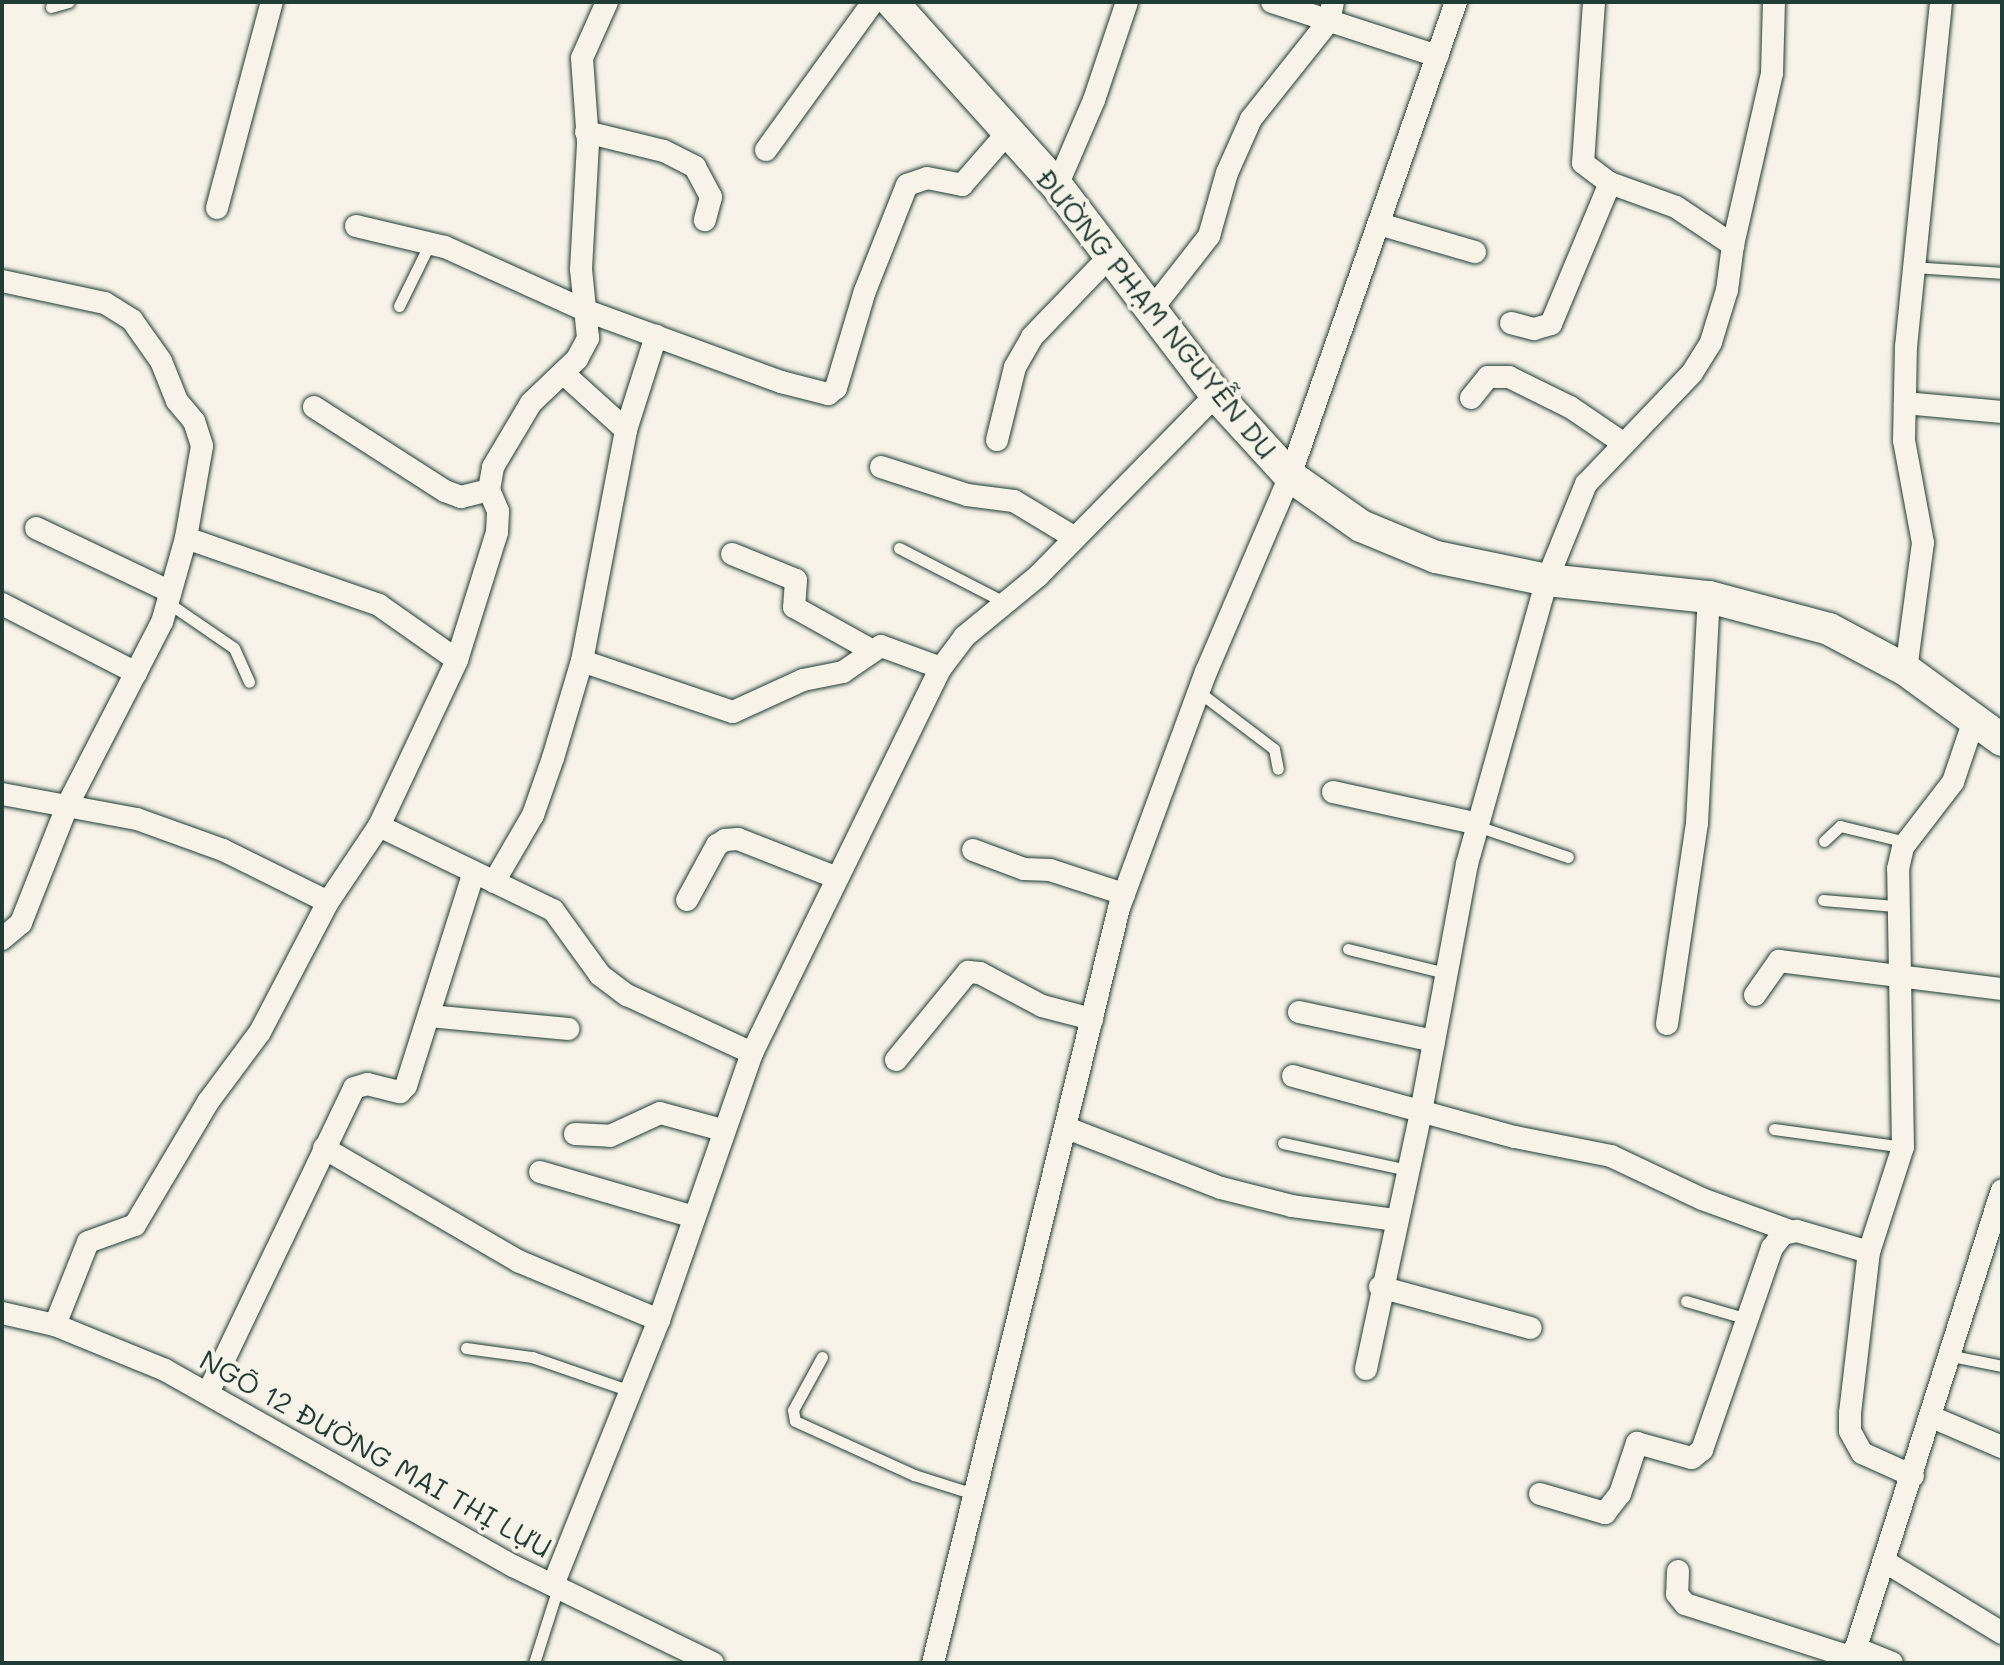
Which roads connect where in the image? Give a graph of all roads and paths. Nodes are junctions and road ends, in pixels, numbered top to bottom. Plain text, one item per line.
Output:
1 (68, 2) edge
2 (272, 2) edge
3 (607, 2) edge
4 (873, 2) edge
5 (892, 2) edge
6 (1127, 2) edge
7 (1272, 2) edge
8 (1456, 2) edge
9 (1594, 2) edge
10 (1774, 2) edge
11 (1941, 2) edge
12 (51, 7) dead end
13 (1331, 11) edge
14 (1437, 56) junction
15 (586, 132) junction
16 (1008, 132) junction
17 (766, 150) dead end
18 (1610, 183) junction
19 (1057, 186) junction
20 (217, 208) dead end
21 (705, 220) dead end
22 (1379, 224) junction
23 (356, 226) dead end
24 (430, 243) junction
25 (1733, 245) junction
26 (1475, 252) dead end
27 (1110, 256) junction
28 (1912, 267) junction
29 (2002, 273) edge
30 (2, 281) edge
31 (399, 306) dead end
32 (1152, 309) junction
33 (587, 311) junction
34 (1511, 323) dead end
35 (656, 336) junction
36 (563, 373) junction
37 (1216, 395) junction
38 (1471, 398) dead end
39 (1905, 403) junction
40 (314, 407) dead end
41 (2002, 412) edge
42 (626, 430) junction
43 (997, 440) dead end
44 (1623, 443) junction
45 (881, 467) dead end
46 (1290, 476) junction
47 (489, 490) junction
48 (36, 528) dead end
49 (186, 538) junction
50 (1075, 538) junction
51 (899, 548) dead end
52 (732, 554) dead end
53 (1547, 580) junction
54 (169, 597) junction
55 (1709, 597) junction
56 (1006, 603) junction
57 (2, 604) edge
58 (871, 650) junction
59 (457, 660) junction
60 (582, 661) junction
61 (941, 668) junction
62 (1906, 670) junction
63 (136, 673) junction
64 (249, 682) dead end
65 (1198, 692) junction
66 (1974, 720) junction
67 (2002, 740) edge
68 (1278, 769) dead end
69 (1333, 792) dead end
70 (2, 794) edge
71 (68, 804) junction
72 (1478, 825) junction
73 (379, 826) junction
74 (1824, 841) dead end
75 (1907, 842) junction
76 (973, 850) dead end
77 (1568, 857) dead end
78 (484, 878) junction
79 (837, 878) junction
80 (1124, 894) junction
81 (687, 900) dead end
82 (1823, 900) dead end
83 (328, 902) junction
84 (1895, 906) junction
85 (2, 939) edge
86 (1348, 949) dead end
87 (1446, 973) junction
88 (1899, 977) junction
89 (2002, 989) edge
90 (1755, 995) dead end
91 (1299, 1012) dead end
92 (429, 1016) junction
93 (1092, 1019) junction
94 (1667, 1024) dead end
95 (568, 1029) dead end
96 (1434, 1041) junction
97 (752, 1053) junction
98 (896, 1060) dead end
99 (1293, 1076) dead end
100 (1421, 1112) junction
101 (1067, 1128) junction
102 (1774, 1129) dead end
103 (722, 1130) junction
104 (575, 1134) dead end
105 (1283, 1143) dead end
106 (1903, 1147) junction
107 (324, 1148) junction
108 (1408, 1170) junction
109 (540, 1172) dead end
110 (2002, 1191) edge
111 (694, 1217) junction
112 (1395, 1220) junction
113 (1790, 1231) junction
114 (1869, 1252) junction
115 (1380, 1287) junction
116 (1686, 1301) dead end
117 (2, 1313) edge
118 (1748, 1319) junction
119 (659, 1320) junction
120 (55, 1325) junction
121 (1531, 1328) dead end
122 (466, 1348) dead end
123 (1952, 1356) junction
124 (822, 1357) dead end
125 (2002, 1366) edge
126 (1366, 1369) dead end
127 (630, 1391) junction
128 (208, 1393) junction
129 (1934, 1418) junction
130 (2002, 1447) edge
131 (1913, 1476) junction
132 (1540, 1494) dead end
133 (977, 1495) junction
134 (1884, 1561) junction
135 (1678, 1571) dead end
136 (555, 1586) junction
137 (2002, 1633) edge
138 (1853, 1656) edge
139 (534, 1663) edge
140 (713, 1663) edge
141 (933, 1663) edge
142 (1892, 1663) edge

1 - 12 lane
2 - 20 street
3 - 15 street
4 - 17 street
5 - 16 main road, ĐƯỜNG PHẠM NGUYỄN DU
6 - 19 street
7 - 13 street
8 - 14 street
9 - 18 street
10 - 25 street
11 - 28 street
13 - 14 street
13 - 32 street
14 - 22 street
15 - 21 street
15 - 33 street
16 - 19 main road, ĐƯỜNG PHẠM NGUYỄN DU
16 - 35 street
18 - 25 street
18 - 34 street
19 - 27 main road, ĐƯỜNG PHẠM NGUYỄN DU
22 - 26 street
22 - 46 street
23 - 24 street
24 - 31 lane
24 - 33 street
25 - 44 street
27 - 32 main road, ĐƯỜNG PHẠM NGUYỄN DU
27 - 43 street
28 - 29 lane
28 - 39 street
30 - 49 street
32 - 37 main road, ĐƯỜNG PHẠM NGUYỄN DU
33 - 35 street
33 - 36 street
35 - 42 street
36 - 42 street
36 - 47 street
37 - 46 main road, ĐƯỜNG PHẠM NGUYỄN DU
37 - 50 street
38 - 44 street
39 - 41 street
39 - 62 street
40 - 47 street
42 - 60 street
44 - 53 street
45 - 50 street
46 - 53 main road, ĐƯỜNG PHẠM NGUYỄN DU
46 - 65 street
47 - 59 street
48 - 54 street
49 - 54 street
49 - 59 street
50 - 56 street
51 - 56 lane
52 - 58 street
53 - 55 main road, ĐƯỜNG PHẠM NGUYỄN DU
53 - 72 street
54 - 63 street
54 - 64 lane
55 - 62 main road, ĐƯỜNG PHẠM NGUYỄN DU
55 - 94 street
56 - 61 street
57 - 63 street
58 - 60 street
58 - 61 street
59 - 73 street
60 - 78 street
61 - 79 street
62 - 66 main road, ĐƯỜNG PHẠM NGUYỄN DU
63 - 71 street
65 - 68 lane
65 - 80 street
66 - 67 main road, ĐƯỜNG PHẠM NGUYỄN DU
66 - 75 street
69 - 72 street
70 - 71 street
71 - 83 street
71 - 85 street
72 - 77 lane
72 - 87 street
73 - 78 street
73 - 83 street
74 - 75 lane
75 - 84 street
76 - 80 street
78 - 92 street
78 - 97 street
79 - 81 street
79 - 97 street
80 - 93 street
82 - 84 lane
83 - 120 street
84 - 88 street
86 - 87 lane
87 - 96 street
88 - 89 street
88 - 90 street
88 - 106 street
91 - 96 street
92 - 95 street
92 - 107 street
93 - 98 street
93 - 101 street
96 - 100 street
97 - 103 street
99 - 100 street
100 - 108 street
100 - 113 street
101 - 112 street
101 - 133 street
102 - 106 lane
103 - 104 street
103 - 111 street
105 - 108 lane
106 - 114 street
107 - 119 street
107 - 128 street
108 - 112 street
109 - 111 street
110 - 123 street
111 - 119 street
112 - 115 street
113 - 114 street
113 - 118 street
114 - 131 street
115 - 121 street
115 - 126 street
116 - 118 lane
117 - 120 street, NGÕ 12 ĐƯỜNG MAI THỊ LỰU
118 - 132 street
119 - 127 street
120 - 128 street, NGÕ 12 ĐƯỜNG MAI THỊ LỰU
122 - 127 lane
123 - 125 lane
123 - 129 street
124 - 133 lane
127 - 136 street
128 - 136 street, NGÕ 12 ĐƯỜNG MAI THỊ LỰU
129 - 130 street
129 - 131 street
131 - 134 street
133 - 141 street
134 - 137 street
134 - 138 street
135 - 138 street
136 - 139 lane
136 - 140 street, NGÕ 12 ĐƯỜNG MAI THỊ LỰU
138 - 142 street

